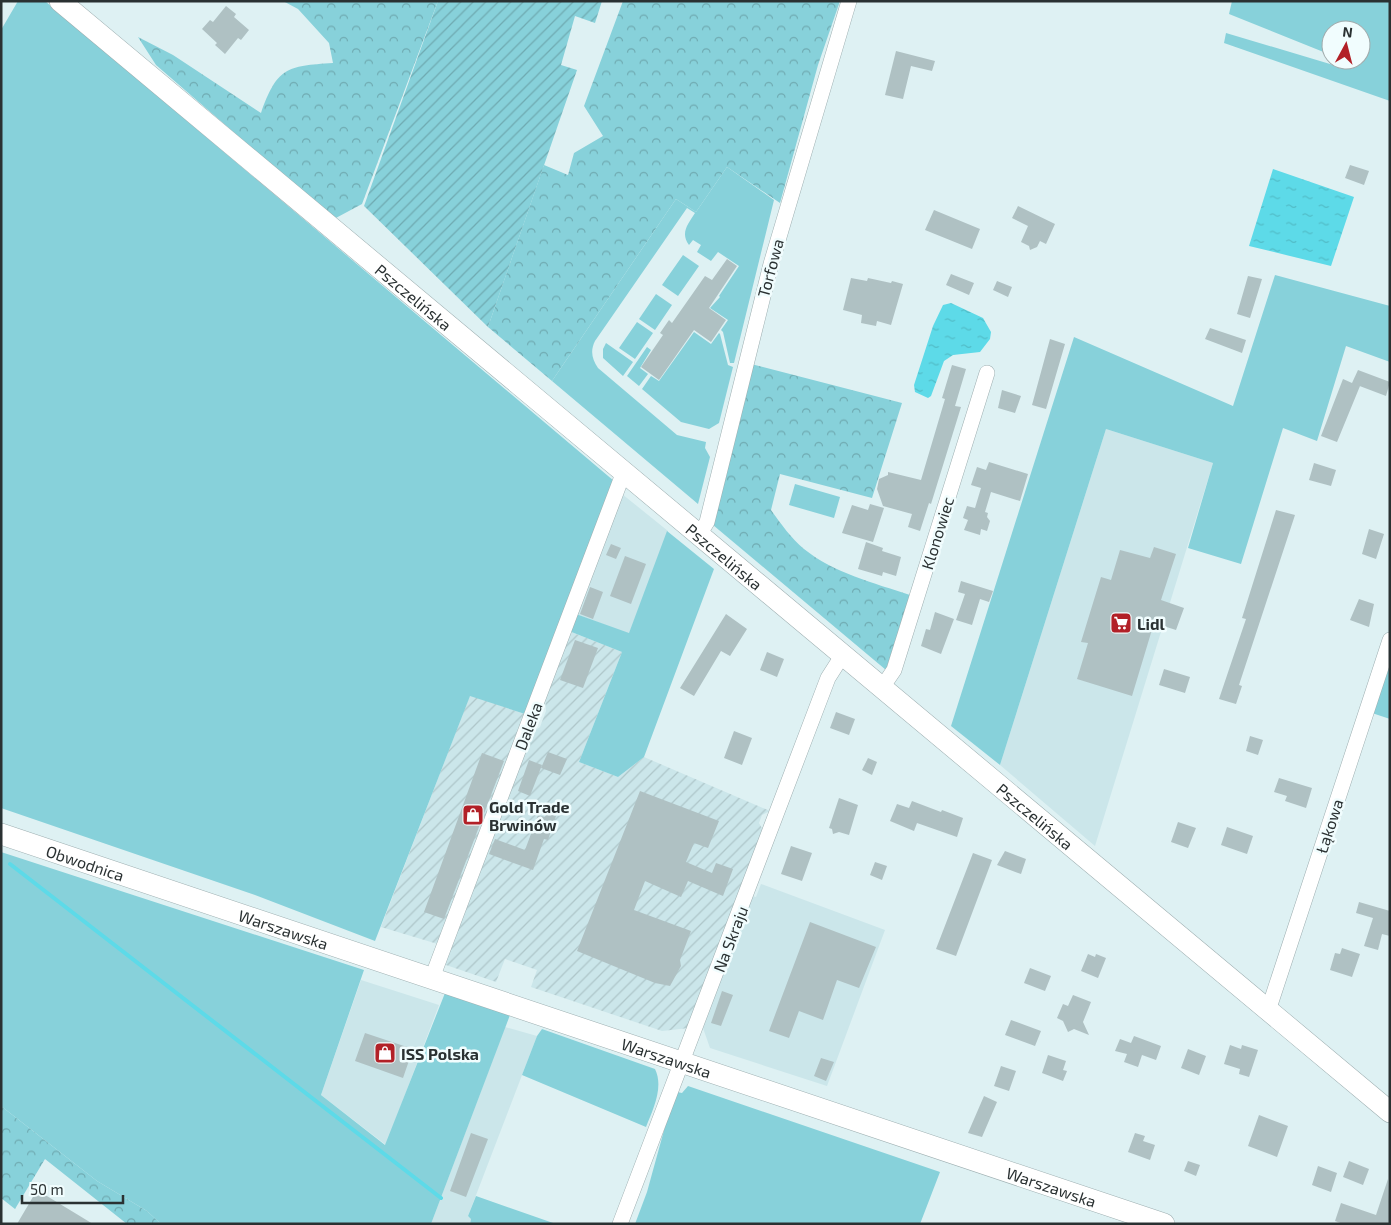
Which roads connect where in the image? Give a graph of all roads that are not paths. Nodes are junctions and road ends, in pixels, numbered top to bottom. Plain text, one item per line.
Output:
1 (60, 1) edge
2 (849, 1) edge
3 (987, 373) dead end
4 (623, 474) junction
5 (698, 536) junction
6 (1390, 640) edge
7 (842, 656) junction
8 (881, 689) junction
9 (1, 834) edge
10 (170, 890) joint
11 (432, 978) junction
12 (1268, 1011) junction
13 (683, 1062) junction
14 (1390, 1112) edge
15 (620, 1224) edge
16 (1164, 1224) edge

1 - 4 main road, Pszczelińska
2 - 5 street, Torfowa
3 - 8 street, Klonowiec
4 - 5 main road, Pszczelińska
4 - 11 street, Daleka
5 - 7 main road, Pszczelińska
6 - 12 street, Łąkowa
7 - 8 main road, Pszczelińska
7 - 13 street, Na Skraju
8 - 12 main road, Pszczelińska
9 - 10 main road, Obwodnica
10 - 11 main road, Warszawska
11 - 13 main road, Warszawska
12 - 14 main road, Pszczelińska
13 - 15 street, Na Skraju
13 - 16 main road, Warszawska

